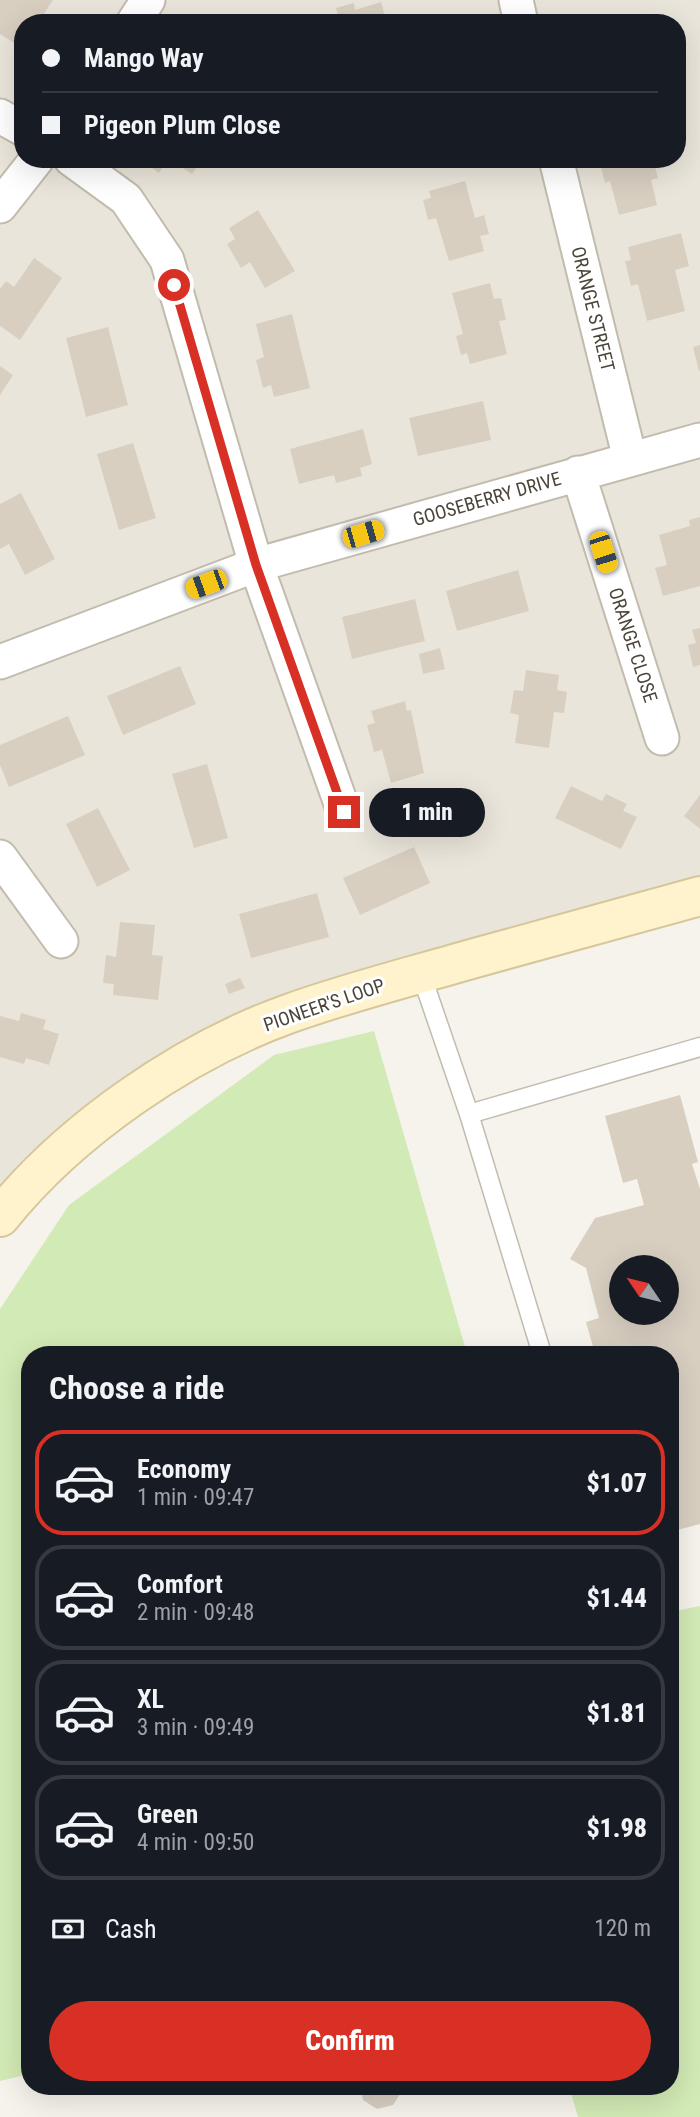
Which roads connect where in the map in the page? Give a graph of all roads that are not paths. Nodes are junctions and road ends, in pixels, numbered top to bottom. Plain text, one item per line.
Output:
1 (30, 168) edge
2 (83, 168) edge
3 (558, 168) edge
4 (0, 206) edge
5 (700, 440) edge
6 (631, 458) junction
7 (578, 473) junction
8 (256, 565) junction
9 (1, 658) edge
10 (662, 738) dead end
11 (344, 812) dead end
12 (0, 858) edge
13 (700, 896) edge
14 (61, 941) dead end
15 (421, 974) junction
16 (700, 1046) edge
17 (469, 1114) junction
18 (0, 1217) edge
19 (540, 1346) edge

1 - 4 street
2 - 8 street
3 - 6 street, ORANGE STREET
5 - 6 street, GOOSEBERRY DRIVE
6 - 7 street, GOOSEBERRY DRIVE
7 - 8 street, GOOSEBERRY DRIVE
7 - 10 street, ORANGE CLOSE
8 - 9 street, GOOSEBERRY DRIVE
8 - 11 street
12 - 14 street
13 - 15 street, PIONEER'S LOOP
15 - 17 lane
15 - 18 street, PIONEER'S LOOP
16 - 17 lane
17 - 19 lane

